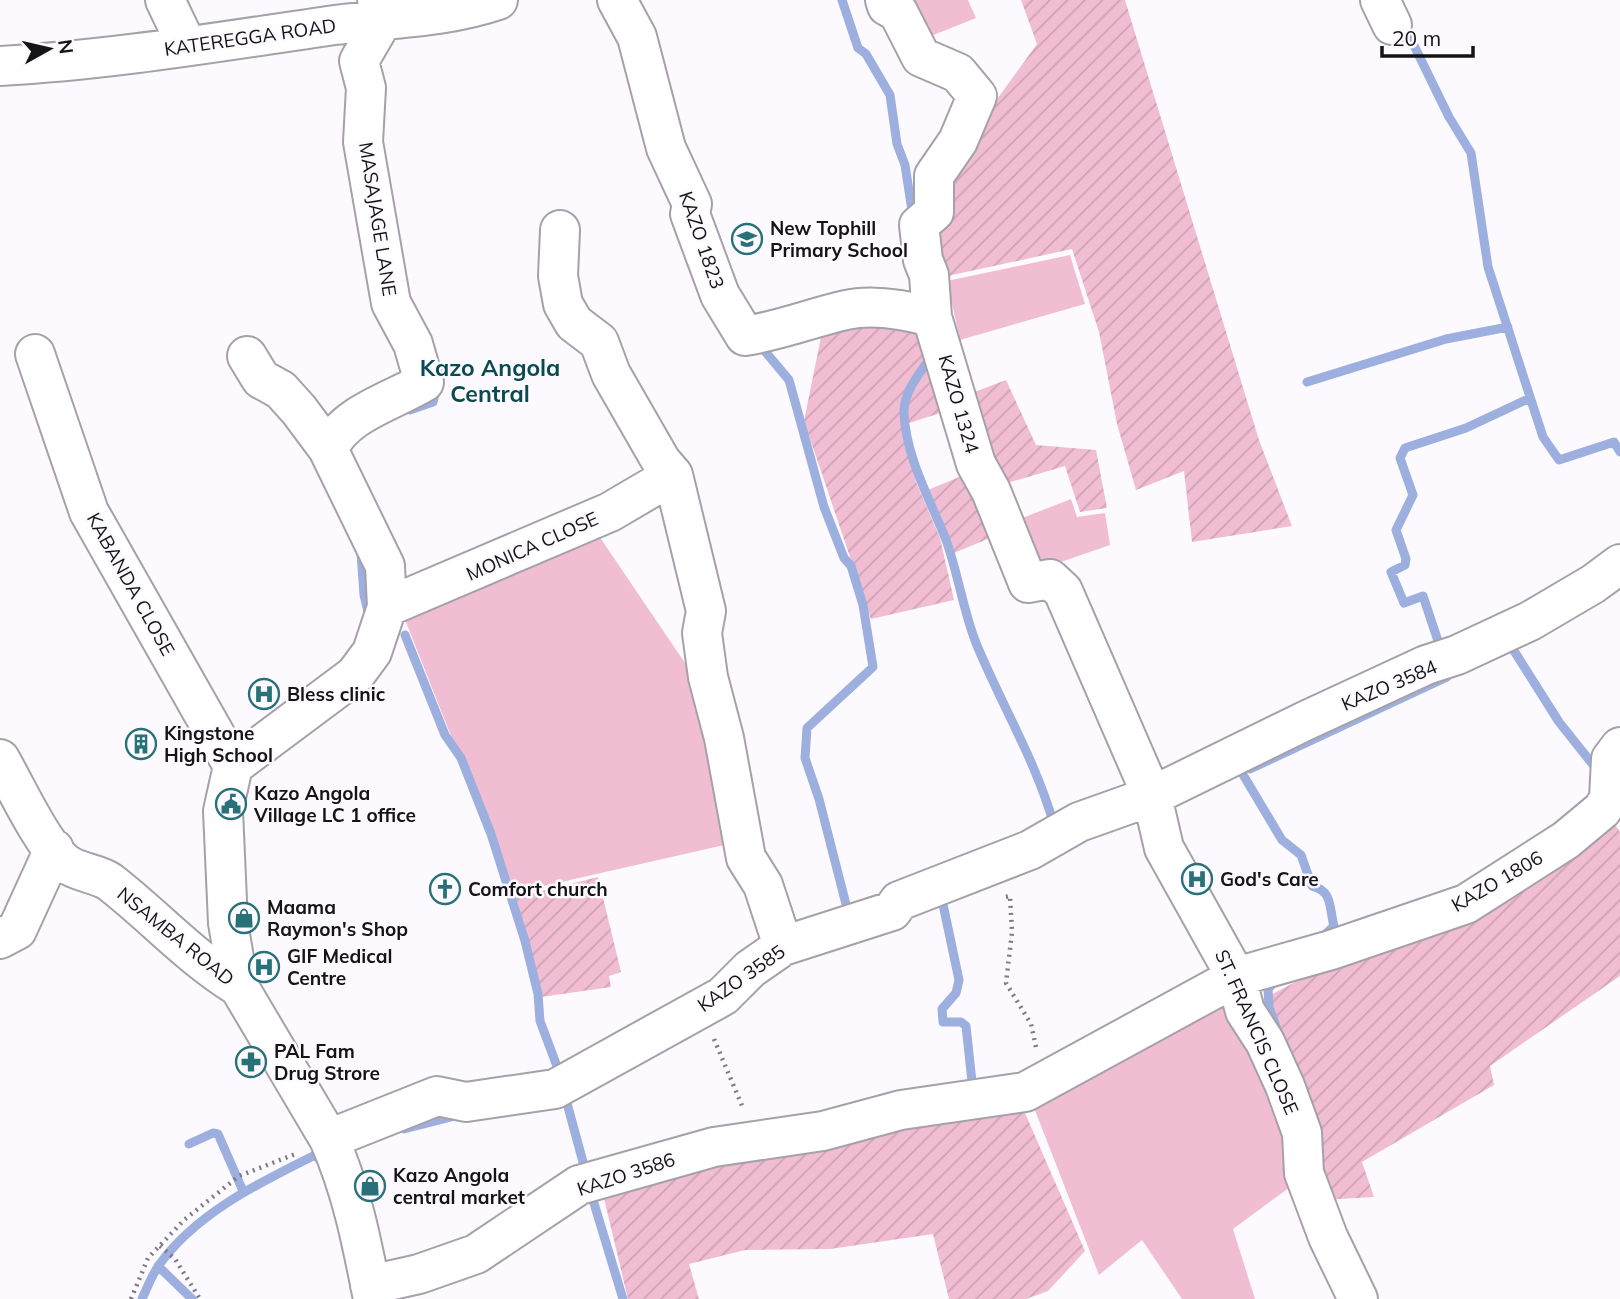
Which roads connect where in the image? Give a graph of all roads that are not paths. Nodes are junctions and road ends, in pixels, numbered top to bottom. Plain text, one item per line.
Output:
1 (165, 0) edge
2 (498, 0) edge
3 (617, 0) edge
4 (885, 0) edge
5 (381, 9) edge
6 (187, 46) junction
7 (0, 66) edge
8 (560, 230) dead end
9 (932, 317) junction
10 (35, 354) dead end
11 (247, 356) dead end
12 (328, 449) junction
13 (673, 475) junction
14 (1620, 564) edge
15 (387, 607) junction
16 (1620, 747) edge
17 (0, 759) edge
18 (233, 766) junction
19 (1155, 803) junction
20 (54, 849) junction
21 (0, 939) edge
22 (783, 946) junction
23 (1236, 977) junction
24 (239, 987) junction
25 (1047, 1080) joint
26 (329, 1139) junction
27 (371, 1292) edge
28 (1359, 1299) edge

1 - 6 street
2 - 5 street, KATEREGGA ROAD
3 - 9 street, KAZO 1823
4 - 9 street, KAZO 1324
5 - 6 street, KATEREGGA ROAD
5 - 12 street, MASAJAGE LANE
6 - 7 street, KATEREGGA ROAD
8 - 13 street
9 - 19 street, KAZO 1324
10 - 18 street, KABANDA CLOSE
11 - 12 street
12 - 15 street
13 - 15 street, MONICA CLOSE
13 - 22 street
14 - 19 street, KAZO 3584
15 - 18 street
16 - 23 street, KAZO 1806
17 - 20 street, NSAMBA ROAD
18 - 24 street
19 - 22 street, KAZO 3585
19 - 23 street, ST. FRANCIS CLOSE
20 - 21 street
20 - 24 street, NSAMBA ROAD
22 - 26 street, KAZO 3585
23 - 25 street, KAZO 1806
23 - 28 street, ST. FRANCIS CLOSE
24 - 26 street, NSAMBA ROAD
25 - 27 street, KAZO 3586
26 - 27 street, NSAMBA ROAD

